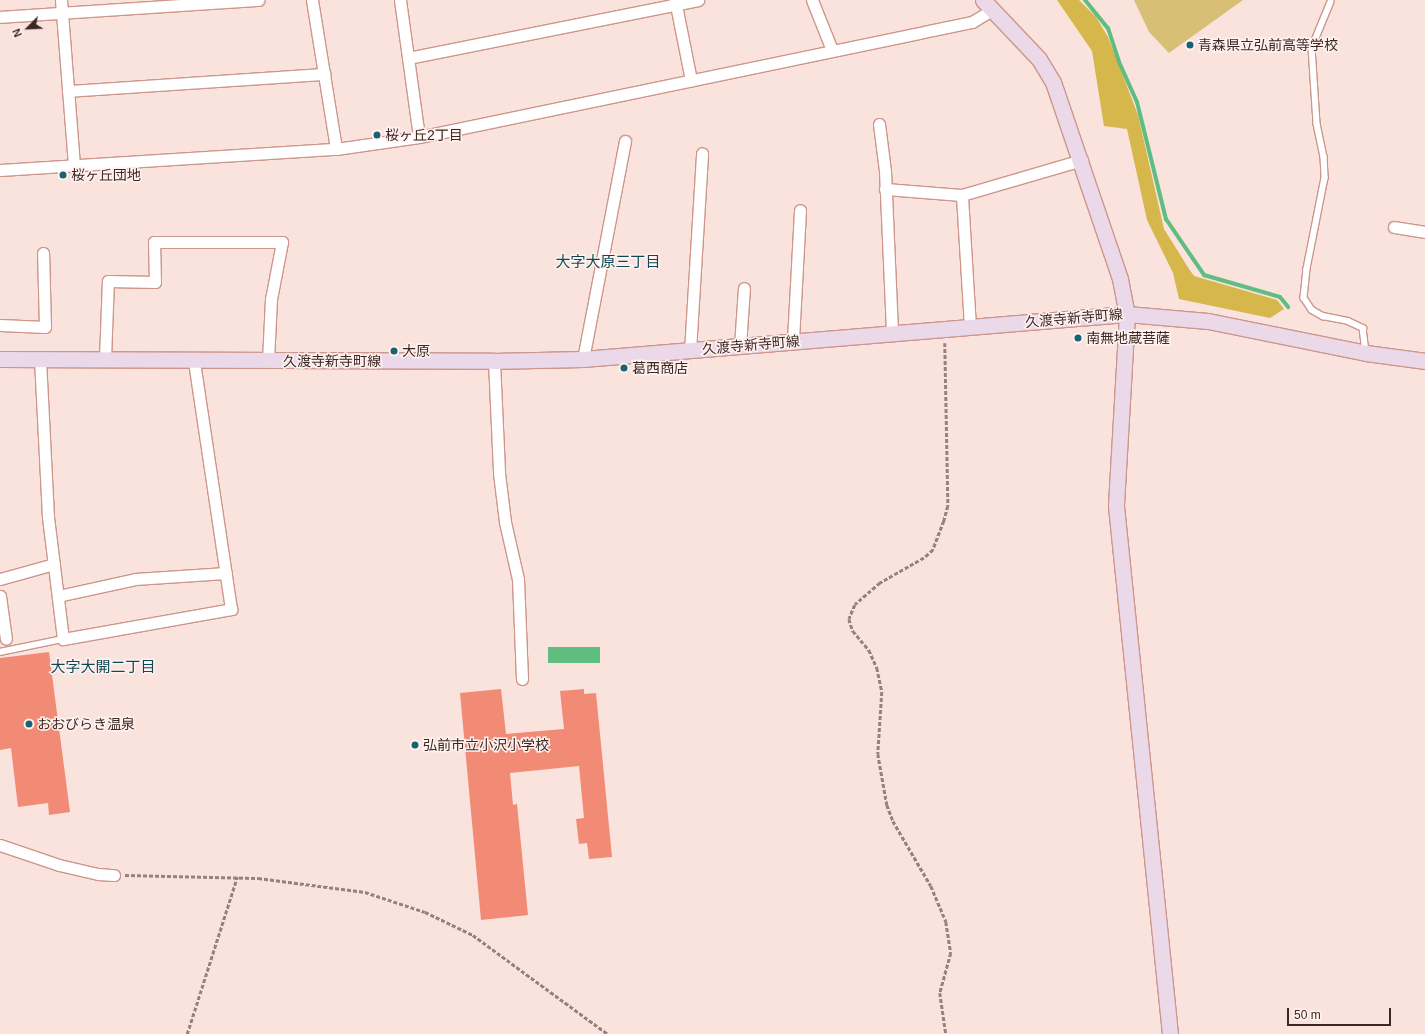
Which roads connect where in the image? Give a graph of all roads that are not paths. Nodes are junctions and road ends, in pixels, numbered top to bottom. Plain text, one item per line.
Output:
1 (61, 0) edge
2 (258, 0) edge
3 (312, 0) edge
4 (400, 0) edge
5 (698, 0) edge
6 (812, 0) edge
7 (675, 2) edge
8 (1331, 2) dead end
9 (988, 5) edge
10 (62, 13) junction
11 (0, 17) edge
12 (832, 50) junction
13 (408, 58) junction
14 (324, 74) junction
15 (691, 80) junction
16 (68, 91) junction
17 (879, 124) dead end
18 (419, 137) junction
19 (625, 141) dead end
20 (336, 149) junction
21 (702, 153) dead end
22 (1082, 160) junction
23 (74, 166) junction
24 (0, 170) edge
25 (885, 189) junction
26 (962, 195) junction
27 (800, 210) dead end
28 (1394, 228) dead end
29 (1425, 232) edge
30 (43, 253) dead end
31 (744, 288) dead end
32 (1127, 314) junction
33 (0, 325) edge
34 (970, 327) junction
35 (892, 334) junction
36 (793, 340) junction
37 (740, 346) junction
38 (690, 351) junction
39 (1366, 353) junction
40 (105, 358) junction
41 (0, 359) edge
42 (40, 359) junction
43 (583, 359) junction
44 (194, 360) junction
45 (268, 361) junction
46 (494, 361) junction
47 (1425, 361) edge
48 (54, 564) junction
49 (226, 573) junction
50 (0, 580) edge
51 (0, 596) edge
52 (58, 596) junction
53 (6, 639) dead end
54 (63, 639) junction
55 (0, 652) edge
56 (522, 679) dead end
57 (0, 845) edge
58 (114, 875) road end
59 (1170, 1034) edge

1 - 10 street
2 - 10 street
3 - 14 street
4 - 13 street
5 - 7 street
6 - 12 street
7 - 13 street
7 - 15 street
8 - 39 lane
9 - 12 street
9 - 22 main road
10 - 11 street
10 - 16 street
12 - 15 street
13 - 18 street
14 - 16 street
14 - 20 street
15 - 18 street
16 - 23 street
17 - 25 street
18 - 20 street
19 - 43 street
20 - 23 street
21 - 38 street
22 - 26 street
22 - 32 main road
23 - 24 street
25 - 26 street
25 - 35 street
26 - 34 street
27 - 36 street
28 - 29 street
30 - 33 street
31 - 37 street
32 - 34 main road, 久渡寺新寺町線
32 - 39 main road, 久渡寺新寺町線
32 - 59 main road
34 - 35 main road, 久渡寺新寺町線
35 - 36 main road, 久渡寺新寺町線
36 - 37 main road, 久渡寺新寺町線
37 - 38 main road, 久渡寺新寺町線
38 - 43 main road, 久渡寺新寺町線
39 - 47 main road, 久渡寺新寺町線
40 - 42 main road, 久渡寺新寺町線
40 - 44 main road, 久渡寺新寺町線
40 - 45 street
41 - 42 main road, 久渡寺新寺町線
42 - 48 street
43 - 46 main road, 久渡寺新寺町線
44 - 45 main road, 久渡寺新寺町線
44 - 49 street
45 - 46 main road, 久渡寺新寺町線
46 - 56 street
48 - 50 street
48 - 52 street
49 - 52 street
49 - 54 street
51 - 53 street
52 - 54 street
54 - 55 lane
57 - 58 street

